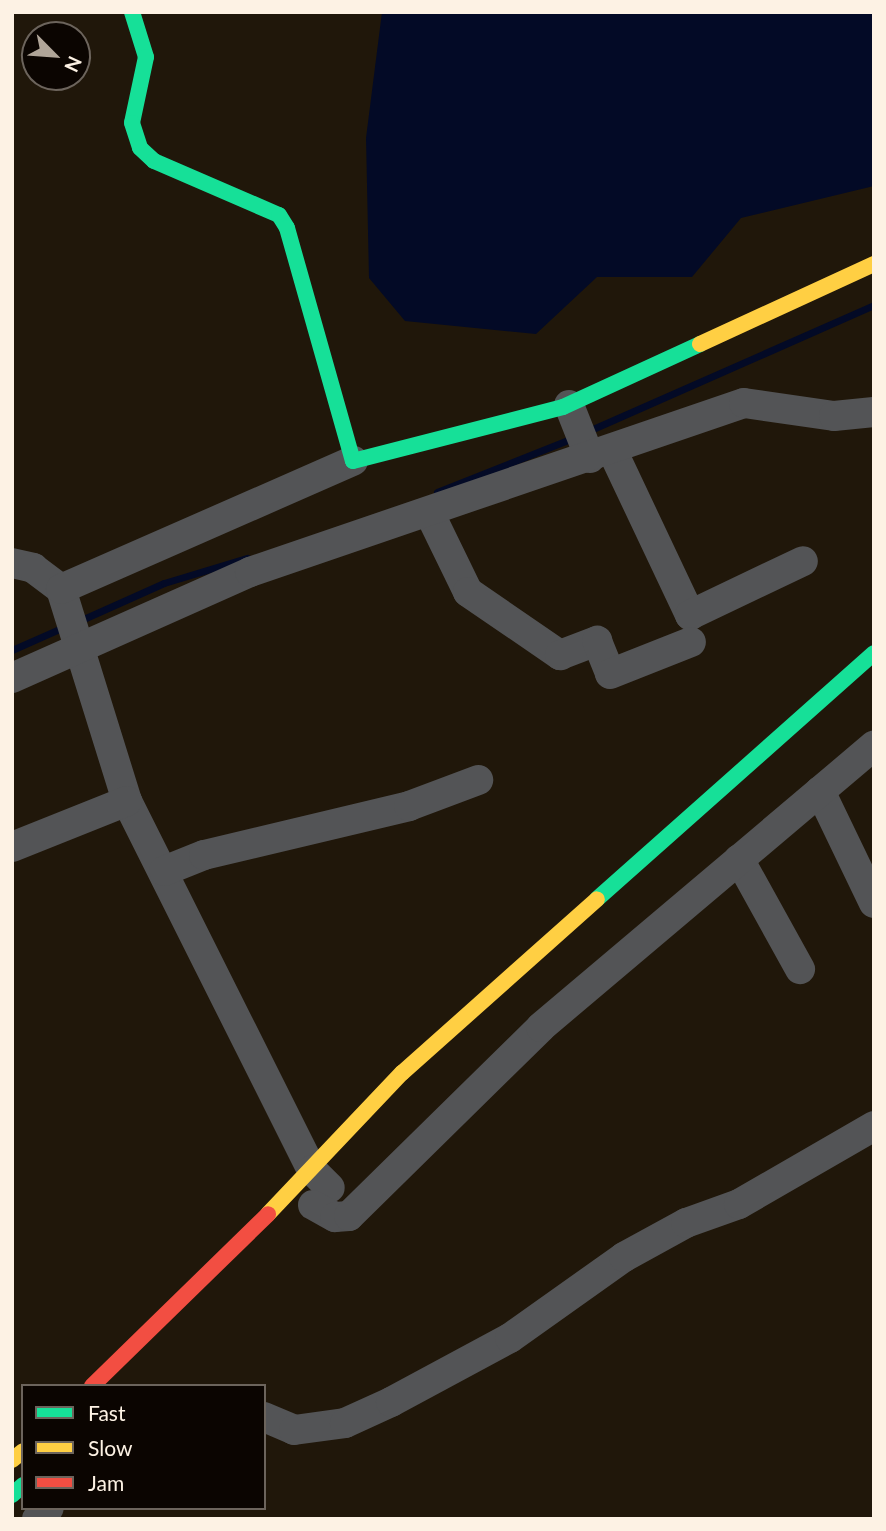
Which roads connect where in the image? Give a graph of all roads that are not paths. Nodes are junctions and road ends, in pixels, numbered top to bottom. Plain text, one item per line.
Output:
1 (132, 12) edge
2 (874, 264) edge
3 (874, 412) edge
4 (586, 437) junction
5 (354, 461) junction
6 (429, 512) junction
7 (803, 561) dead end
8 (12, 563) edge
9 (70, 622) junction
10 (691, 642) dead end
11 (874, 653) edge
12 (12, 678) edge
13 (874, 746) edge
14 (478, 780) dead end
15 (820, 791) junction
16 (128, 802) junction
17 (12, 846) edge
18 (740, 859) junction
19 (164, 871) junction
20 (874, 903) edge
21 (800, 969) dead end
22 (874, 1126) edge
23 (320, 1191) junction
24 (95, 1384) edge
25 (266, 1419) edge

1 - 5 street
2 - 4 street
3 - 4 street
4 - 5 street
4 - 6 street
4 - 7 street
5 - 9 street
6 - 9 street
6 - 10 street
8 - 9 street
9 - 12 street
9 - 16 street
11 - 23 street
13 - 15 street
14 - 19 street
15 - 18 street
15 - 20 street
16 - 17 street
16 - 19 street
18 - 21 street
18 - 23 street
19 - 23 street
22 - 25 street
23 - 24 street

